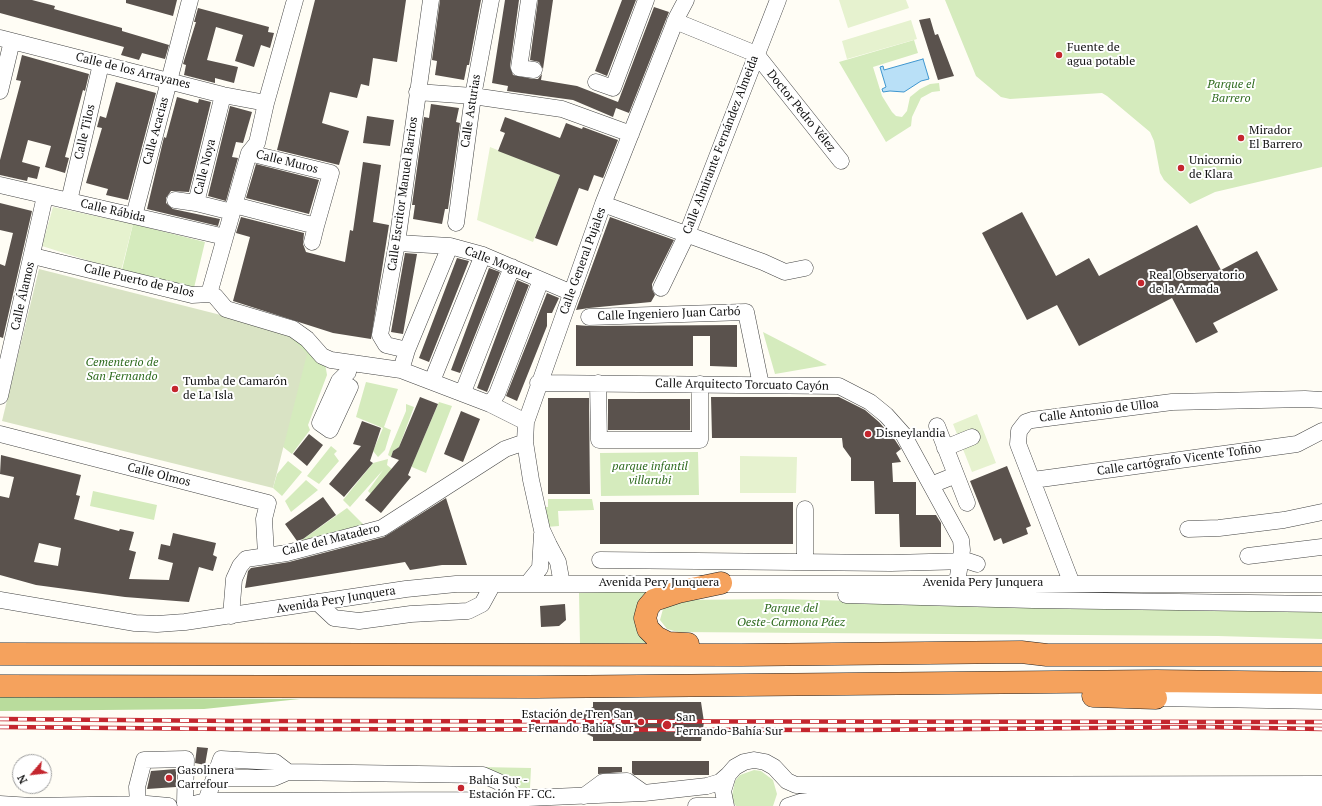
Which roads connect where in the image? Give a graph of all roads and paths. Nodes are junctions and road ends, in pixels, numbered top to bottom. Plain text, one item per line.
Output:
1 (190, 0) edge
2 (295, 0) edge
3 (432, 0) edge
4 (491, 0) edge
5 (529, 0) edge
6 (646, 0) edge
7 (676, 0) edge
8 (686, 0) edge
9 (778, 0) edge
10 (676, 19) junction
11 (6, 40) edge
12 (756, 54) junction
13 (101, 64) junction
14 (534, 70) dead end
15 (170, 80) junction
16 (596, 82) dead end
17 (0, 91) edge
18 (417, 92) junction
19 (223, 95) junction
20 (473, 96) junction
21 (266, 102) junction
22 (631, 134) junction
23 (249, 153) junction
24 (841, 160) dead end
25 (0, 185) edge
26 (45, 196) junction
27 (175, 200) dead end
28 (69, 201) junction
29 (196, 203) junction
30 (603, 204) junction
31 (233, 208) junction
32 (134, 216) junction
33 (456, 223) dead end
34 (316, 226) junction
35 (687, 234) junction
36 (225, 237) junction
37 (312, 242) dead end
38 (397, 243) junction
39 (450, 246) junction
40 (483, 255) junction
41 (33, 256) junction
42 (512, 267) junction
43 (805, 268) dead end
44 (542, 280) junction
45 (661, 288) dead end
46 (572, 293) junction
47 (209, 294) junction
48 (589, 317) dead end
49 (407, 350) junction
50 (349, 363) junction
51 (401, 370) junction
52 (339, 381) dead end
53 (432, 381) junction
54 (538, 383) junction
55 (598, 384) junction
56 (700, 384) junction
57 (761, 384) junction
58 (462, 392) junction
59 (0, 396) edge
60 (1322, 400) edge
61 (490, 404) junction
62 (526, 422) junction
63 (937, 426) dead end
64 (1322, 431) edge
65 (0, 434) edge
66 (972, 437) dead end
67 (525, 442) junction
68 (946, 448) junction
69 (956, 475) junction
70 (1033, 480) junction
71 (931, 484) junction
72 (967, 503) dead end
73 (805, 509) dead end
74 (1322, 512) edge
75 (1188, 529) dead end
76 (542, 530) junction
77 (961, 540) junction
78 (542, 548) junction
79 (1322, 548) edge
80 (266, 555) junction
81 (1248, 556) dead end
82 (600, 560) dead end
83 (624, 560) junction
84 (558, 562) junction
85 (805, 562) junction
86 (960, 562) junction
87 (977, 564) junction
88 (528, 583) junction
89 (592, 583) junction
90 (618, 583) junction
91 (721, 583) junction
92 (957, 583) junction
93 (996, 583) junction
94 (493, 584) junction
95 (556, 584) junction
96 (780, 584) junction
97 (1072, 584) junction
98 (1322, 584) edge
99 (0, 600) edge
100 (318, 602) junction
101 (1322, 604) edge
102 (231, 616) junction
103 (0, 654) edge
104 (741, 655) junction
105 (1322, 655) edge
106 (951, 683) junction
107 (1322, 683) edge
108 (0, 686) edge
109 (1156, 698) joint
110 (1322, 701) edge
111 (781, 774) junction
112 (728, 775) junction
113 (1322, 784) edge
114 (516, 799) junction
115 (1322, 800) edge
116 (206, 801) junction
117 (1114, 803) edge
118 (0, 804) edge
119 (138, 804) junction
120 (185, 805) edge
121 (32, 806) edge
122 (169, 806) edge
123 (696, 806) edge
124 (716, 806) edge
125 (726, 806) edge
126 (784, 806) edge
127 (788, 806) edge

1 - 15 street, Calle Acacias
2 - 21 street
3 - 18 street, Calle Escritor Manuel Barrios
4 - 20 street, Calle Asturias
5 - 14 street
6 - 16 street
7 - 10 street
8 - 10 street, Calle General Pujales
9 - 12 street, Calle Almirante Fernández Almeida
10 - 12 street, Doctor Pedro Vélez
10 - 22 street, Calle General Pujales
11 - 13 street, Calle de los Arrayanes
11 - 17 street
12 - 24 street, Doctor Pedro Vélez
12 - 35 street, Calle Almirante Fernández Almeida
13 - 15 street, Calle de los Arrayanes
13 - 28 street, Calle Tilos
15 - 19 street, Calle de los Arrayanes
15 - 32 street, Calle Acacias
18 - 20 street
18 - 38 street, Calle Escritor Manuel Barrios
19 - 21 street, Calle de los Arrayanes
19 - 29 street, Calle Noya
20 - 22 street
20 - 33 street, Calle Asturias
21 - 23 street
22 - 30 street, Calle General Pujales
23 - 31 street
23 - 34 street, Calle Muros
25 - 26 street, Calle Rábida
26 - 28 street, Calle Rábida
26 - 41 street, Calle Álamos
27 - 29 street
28 - 32 street, Calle Rábida
29 - 31 street, Calle Noya
30 - 35 street
30 - 46 street, Calle General Pujales
31 - 34 street
31 - 36 street
32 - 36 street, Calle Rábida
34 - 37 street
35 - 43 street
35 - 45 street, Calle Almirante Fernández Almeida
36 - 47 street
38 - 39 street, Calle Moguer
38 - 49 street, Calle Escritor Manuel Barrios
39 - 40 street, Calle Moguer
39 - 49 street
40 - 42 street, Calle Moguer
40 - 53 street
41 - 47 street, Calle Puerto de Palos
41 - 59 street, Calle Álamos
42 - 44 street, Calle Moguer
42 - 58 street
44 - 46 street, Calle Moguer
44 - 61 street
46 - 54 street, Calle General Pujales
47 - 50 street, Calle Puerto de Palos
48 - 57 street, Calle Ingeniero Juan Carbó
49 - 51 street
50 - 51 street, Calle Puerto de Palos
50 - 52 street
51 - 53 street, Calle Puerto de Palos
53 - 58 street, Calle Puerto de Palos
54 - 55 street, Calle Arquitecto Torcuato Cayón
54 - 62 street, Calle General Pujales
55 - 56 street, Calle Arquitecto Torcuato Cayón
55 - 56 street
56 - 57 street, Calle Arquitecto Torcuato Cayón
57 - 71 street, Calle Arquitecto Torcuato Cayón
58 - 61 street, Calle Puerto de Palos
60 - 70 street, Calle Antonio de Ulloa
61 - 62 street, Calle Puerto de Palos
62 - 67 street, Calle General Pujales
63 - 68 street
64 - 70 street, Calle cartógrafo Vicente Tofiño
65 - 80 street, Calle Olmos
66 - 68 street
67 - 76 street, Calle General Pujales
67 - 80 street, Calle del Matadero
68 - 69 street
69 - 71 street
69 - 72 street
70 - 97 street, Calle Antonio de Ulloa
71 - 77 street, Calle Arquitecto Torcuato Cayón
73 - 85 street
74 - 75 street
76 - 78 street
76 - 84 street
77 - 86 street
77 - 87 street, Calle Arquitecto Torcuato Cayón
78 - 88 street
78 - 95 street
79 - 81 street
80 - 102 street, Calle del Matadero
82 - 83 street
83 - 85 street
83 - 90 street
84 - 89 street
84 - 95 street
85 - 86 street
86 - 87 street
86 - 92 street
87 - 93 street, Calle Arquitecto Torcuato Cayón
88 - 94 street, Avenida Pery Junquera
88 - 95 street, Avenida Pery Junquera
89 - 90 street, Avenida Pery Junquera
89 - 95 street, Avenida Pery Junquera
90 - 91 street, Avenida Pery Junquera
91 - 96 street, Avenida Pery Junquera
91 - 104 highway
92 - 93 street, Avenida Pery Junquera
92 - 96 street, Avenida Pery Junquera
93 - 97 street, Avenida Pery Junquera
94 - 100 street, Avenida Pery Junquera
94 - 100 street
96 - 101 street
97 - 98 street, Avenida Pery Junquera
99 - 102 street, Avenida Pery Junquera
100 - 102 street, Avenida Pery Junquera
103 - 104 highway
104 - 105 highway
106 - 107 highway
106 - 108 highway
106 - 109 highway
109 - 110 street
111 - 112 street
111 - 113 street
111 - 126 street
112 - 114 street
112 - 125 street
114 - 116 street
114 - 116 street
115 - 117 street
116 - 120 street
117 - 127 street
118 - 121 street
119 - 120 street
119 - 121 street
119 - 122 street
123 - 124 street

